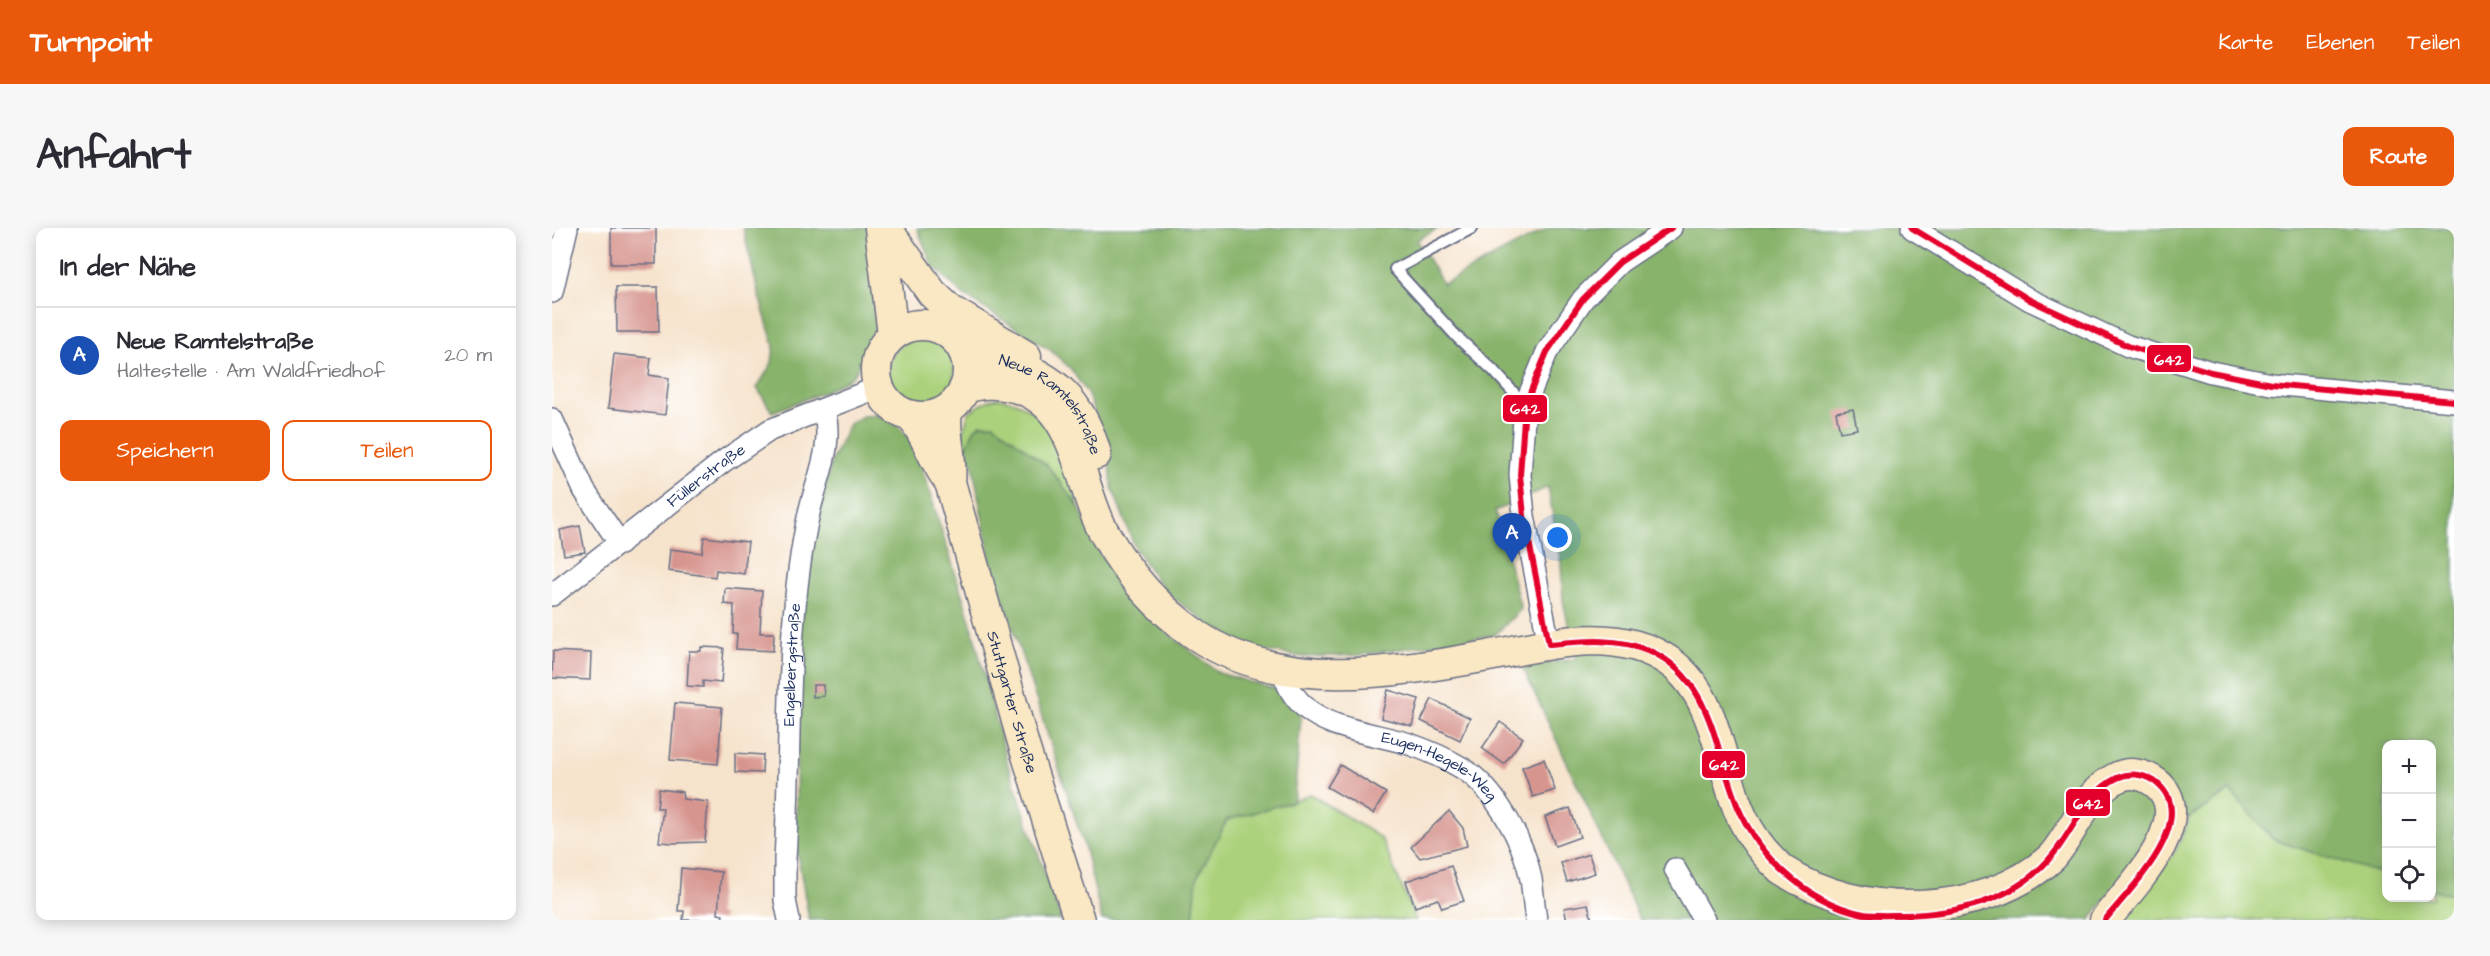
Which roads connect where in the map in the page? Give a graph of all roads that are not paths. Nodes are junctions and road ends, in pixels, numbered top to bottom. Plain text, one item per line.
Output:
1 (567, 228) edge
2 (883, 228) edge
3 (1472, 228) edge
4 (1671, 228) edge
5 (1912, 228) edge
6 (552, 292) edge
7 (929, 325) junction
8 (893, 334) junction
9 (964, 351) junction
10 (1043, 376) junction
11 (879, 387) junction
12 (956, 400) junction
13 (2454, 400) edge
14 (1525, 405) junction
15 (824, 410) junction
16 (911, 416) junction
17 (552, 418) edge
18 (950, 482) junction
19 (620, 544) junction
20 (1124, 561) junction
21 (552, 596) edge
22 (1549, 644) junction
23 (1282, 668) junction
24 (1675, 869) dead end
25 (789, 920) edge
26 (1079, 920) edge
27 (1536, 920) edge
28 (1704, 920) edge
29 (2105, 920) edge

1 - 6 street
2 - 7 main road
2 - 8 main road
2 - 10 main road
3 - 14 lane
4 - 14 street
5 - 13 street
7 - 8 main road
7 - 9 main road
8 - 11 main road
9 - 10 main road, Neue Ramtelstraße
9 - 12 main road
10 - 20 main road, Neue Ramtelstraße
11 - 15 street, Füllerstraße
11 - 16 main road
12 - 16 main road
12 - 18 main road, Stuttgarter Straße
12 - 20 main road, Neue Ramtelstraße
14 - 22 street
15 - 19 street, Füllerstraße
15 - 25 street, Engelbergstraße
16 - 18 main road, Stuttgarter Straße
17 - 19 street
18 - 26 main road, Stuttgarter Straße
19 - 21 street, Füllerstraße
20 - 23 main road, Neue Ramtelstraße
22 - 23 main road, Neue Ramtelstraße
22 - 29 main road, Neue Ramtelstraße
23 - 27 street, Eugen-Hegele-Weg
24 - 28 street

